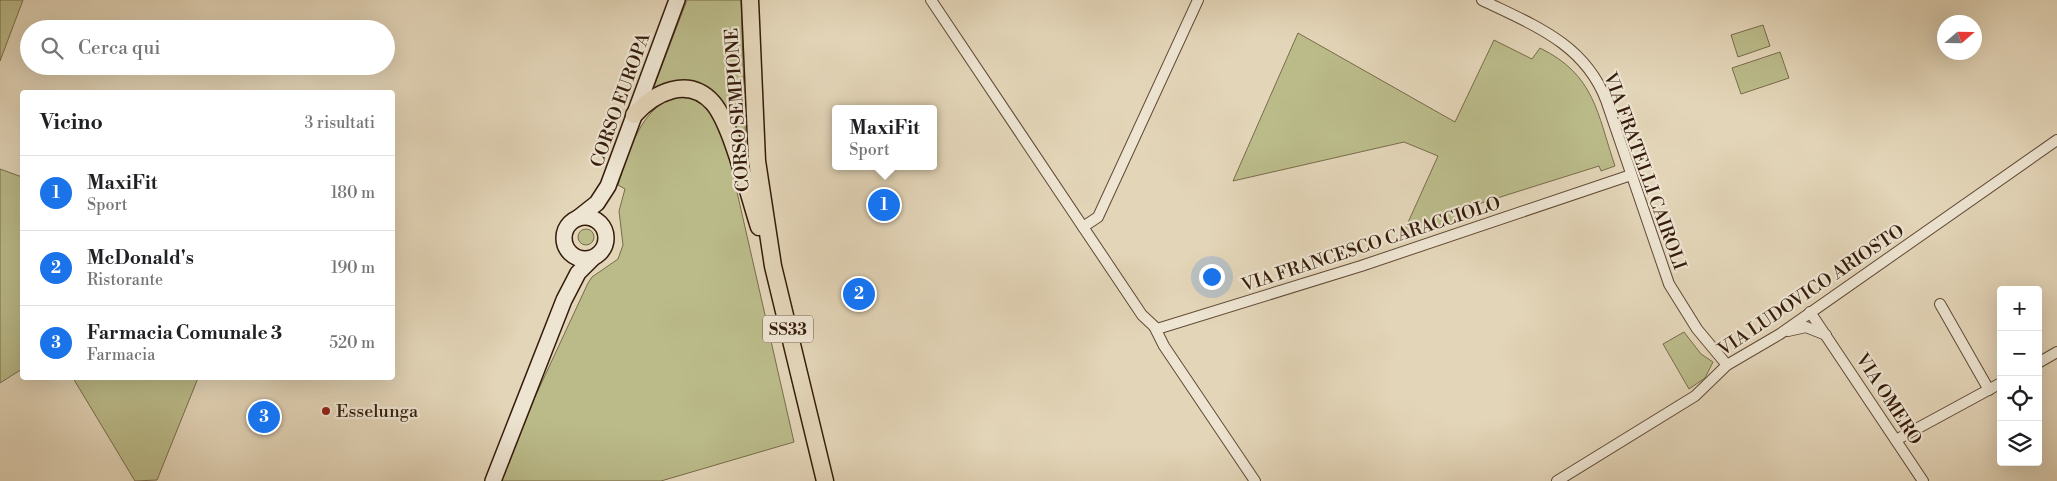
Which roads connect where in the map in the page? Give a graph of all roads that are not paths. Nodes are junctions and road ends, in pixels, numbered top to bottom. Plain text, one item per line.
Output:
1 (677, 0) edge
2 (750, 0) edge
3 (931, 0) edge
4 (1198, 0) edge
5 (1482, 0) edge
6 (634, 115) junction
7 (2057, 140) edge
8 (1631, 175) junction
9 (608, 186) junction
10 (578, 218) junction
11 (1083, 226) junction
12 (607, 236) junction
13 (566, 247) junction
14 (593, 258) junction
15 (772, 266) junction
16 (564, 300) junction
17 (1940, 304) dead end
18 (1810, 312) junction
19 (1155, 328) junction
20 (1780, 334) junction
21 (1827, 336) junction
22 (2057, 352) edge
23 (2042, 360) edge
24 (1727, 365) junction
25 (1997, 385) edge
26 (1989, 390) junction
27 (1896, 440) junction
28 (493, 481) edge
29 (825, 481) edge
30 (1254, 481) edge
31 (1556, 481) edge
32 (1923, 481) edge

1 - 6 main road, CORSO EUROPA
2 - 15 main road, CORSO SEMPIONE / SS33
3 - 11 street
4 - 11 street
5 - 8 street, VIA FRATELLI CAIROLI
6 - 9 main road, CORSO EUROPA
6 - 15 main road
7 - 18 street, VIA LUDOVICO ARIOSTO
8 - 19 street, VIA FRANCESCO CARACCIOLO
8 - 24 street, VIA FRATELLI CAIROLI
9 - 10 main road, CORSO EUROPA
9 - 12 main road, CORSO EUROPA
10 - 12 main road
10 - 13 main road
11 - 19 street
12 - 14 main road
13 - 14 main road
13 - 16 main road
14 - 16 main road
15 - 29 main road, CORSO SEMPIONE / SS33
16 - 28 main road
17 - 26 street
18 - 20 street, VIA LUDOVICO ARIOSTO
18 - 21 street, VIA OMERO
19 - 30 street
20 - 21 street
20 - 24 street, VIA LUDOVICO ARIOSTO
21 - 27 street, VIA OMERO
22 - 23 street
24 - 31 street, VIA LUDOVICO ARIOSTO
25 - 26 street
26 - 27 street
27 - 32 street, VIA OMERO

